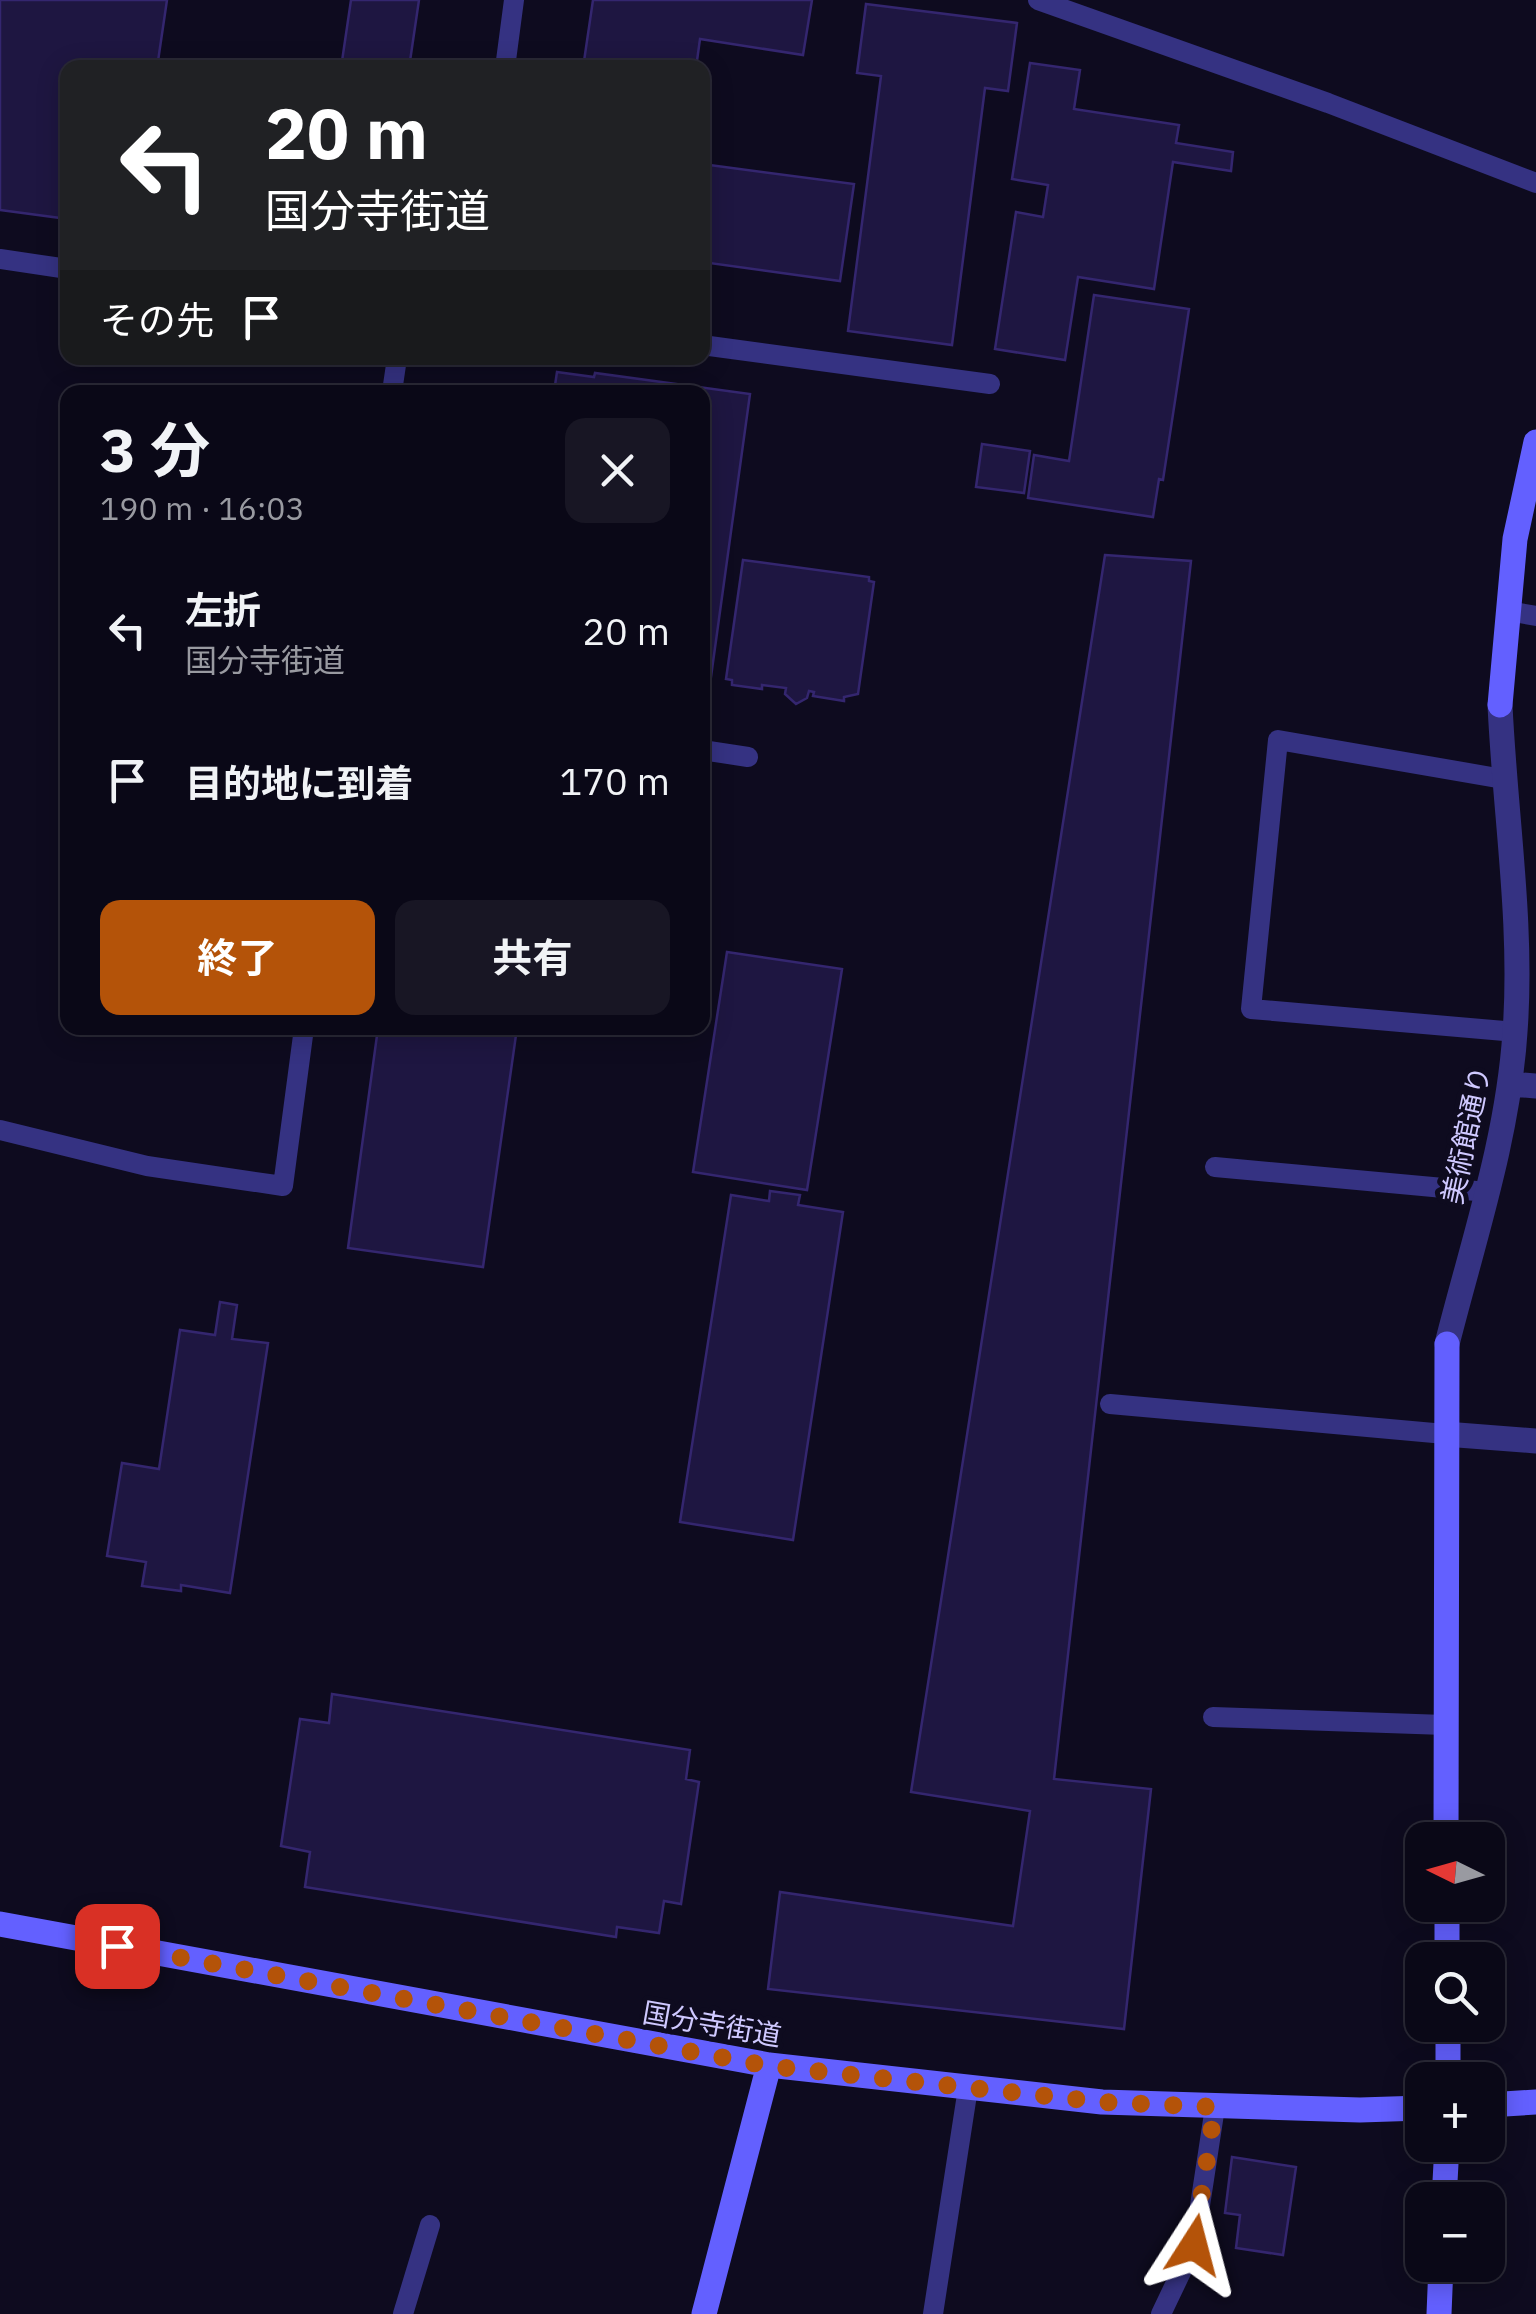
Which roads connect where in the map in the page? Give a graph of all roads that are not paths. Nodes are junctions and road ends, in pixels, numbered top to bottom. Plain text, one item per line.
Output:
1 (514, 0) edge
2 (1038, 0) edge
3 (506, 60) edge
4 (1536, 183) edge
5 (0, 258) edge
6 (60, 268) edge
7 (710, 346) edge
8 (990, 384) dead end
9 (1536, 442) edge
10 (1508, 611) junction
11 (1536, 616) edge
12 (1500, 706) joint
13 (710, 751) edge
14 (748, 757) dead end
15 (1503, 780) junction
16 (1516, 1032) junction
17 (303, 1035) edge
18 (1523, 1085) edge
19 (0, 1130) edge
20 (1216, 1167) dead end
21 (1487, 1192) junction
22 (1447, 1344) joint
23 (1110, 1404) dead end
24 (1445, 1434) junction
25 (1536, 1442) edge
26 (1213, 1717) dead end
27 (1445, 1726) junction
28 (1446, 1822) edge
29 (0, 1924) edge
30 (769, 2066) junction
31 (968, 2088) junction
32 (1536, 2102) edge
33 (1505, 2104) edge
34 (1215, 2107) junction
35 (1405, 2108) edge
36 (430, 2225) dead end
37 (1440, 2282) edge
38 (403, 2314) edge
39 (704, 2314) edge
40 (933, 2314) edge
41 (1161, 2314) edge
42 (1439, 2314) edge

1 - 3 lane
2 - 4 lane
5 - 6 lane
7 - 8 lane
9 - 10 main road, 美術館通り
10 - 11 lane
10 - 12 main road, 美術館通り
12 - 15 street, 美術館通り
13 - 14 lane
15 - 16 street, 美術館通り
15 - 16 lane
16 - 18 street, 美術館通り
17 - 19 lane
18 - 21 street, 美術館通り
20 - 21 lane
21 - 22 street, 美術館通り
22 - 24 main road, 美術館通り
23 - 24 lane
24 - 25 street
24 - 27 main road, 美術館通り
26 - 27 lane
27 - 28 main road, 美術館通り
29 - 30 main road, 国分寺街道
30 - 31 main road, 国分寺街道
30 - 39 main road
31 - 34 main road, 国分寺街道
31 - 40 lane
32 - 33 main road
34 - 35 main road, 国分寺街道
34 - 41 lane
36 - 38 lane
37 - 42 main road

